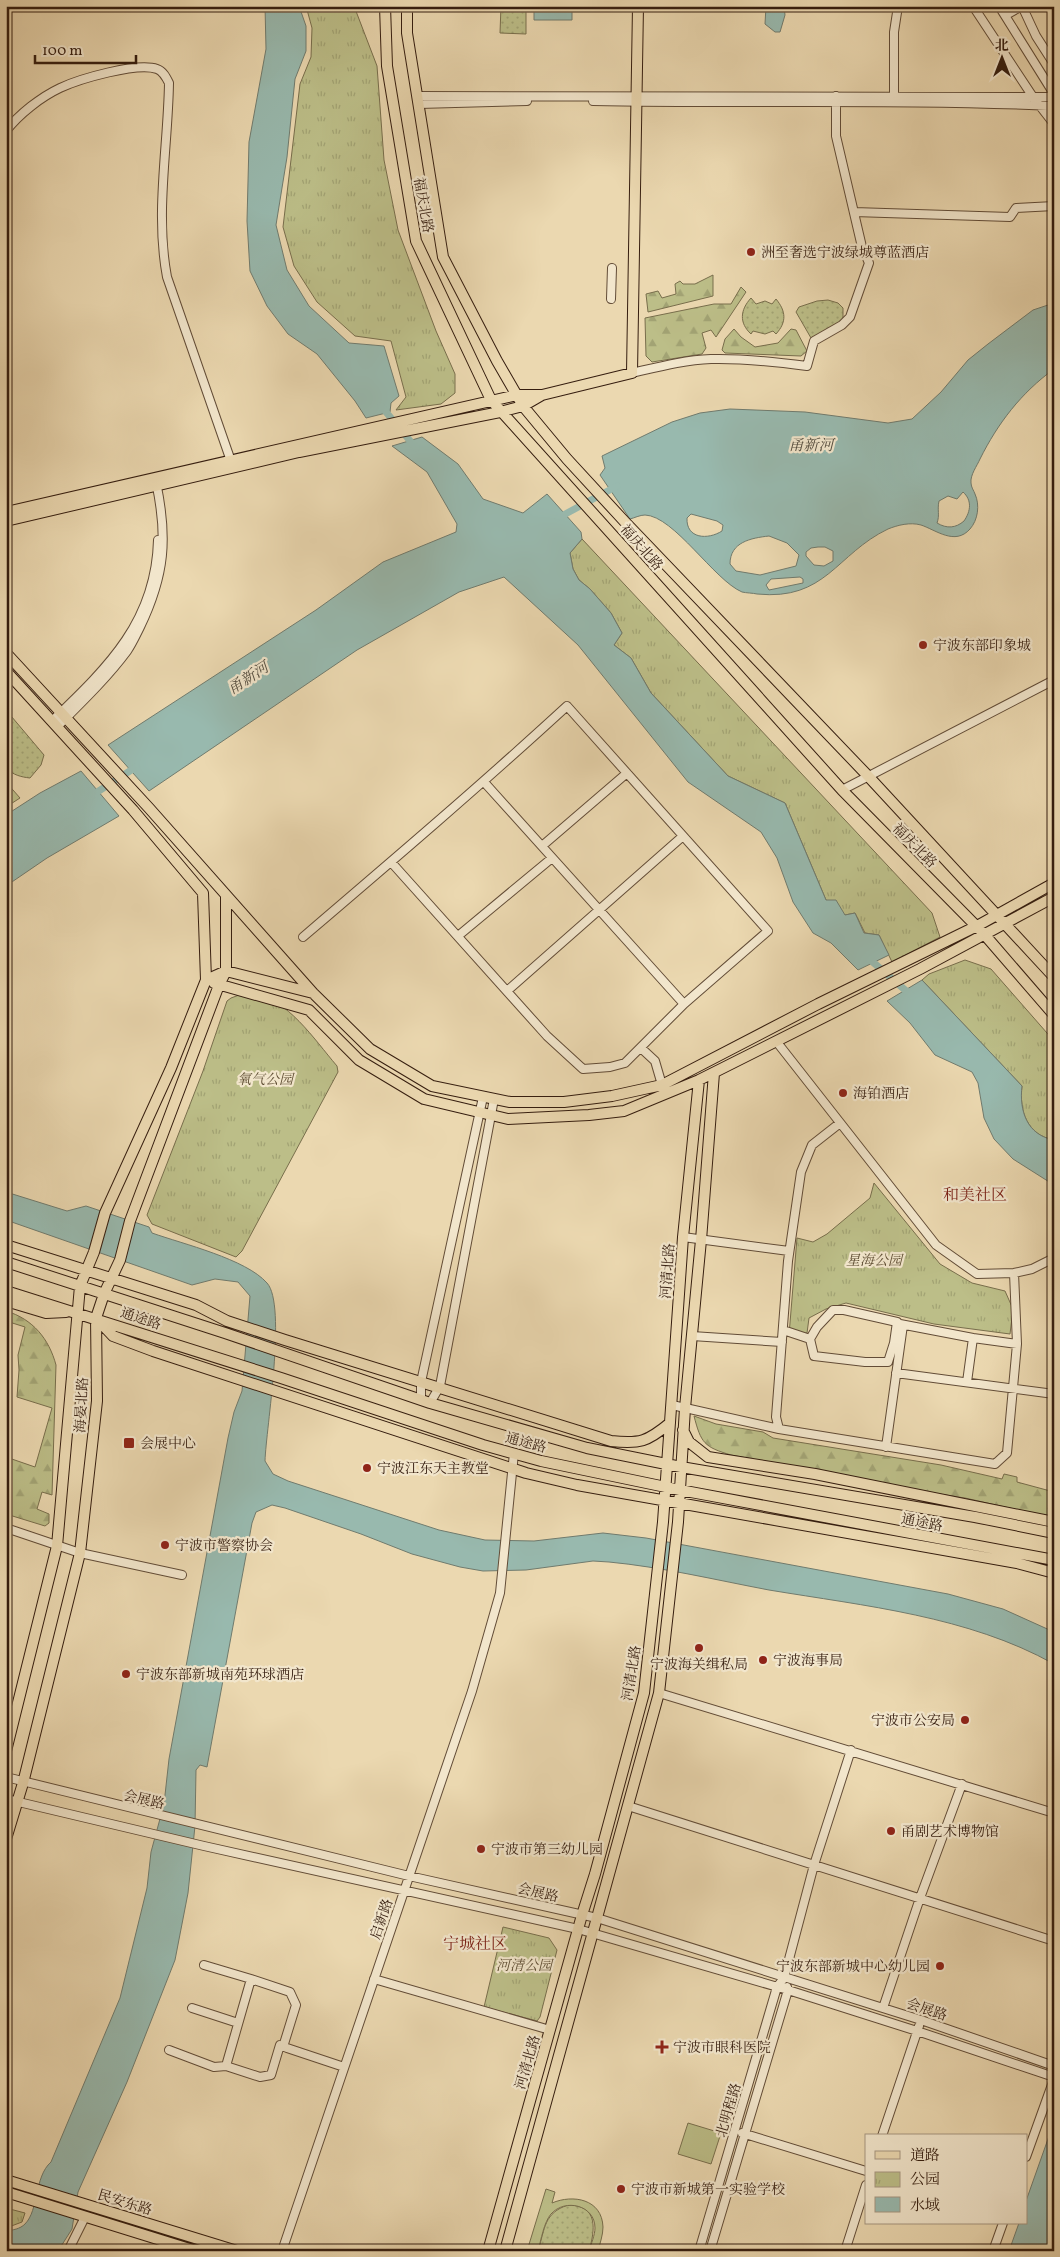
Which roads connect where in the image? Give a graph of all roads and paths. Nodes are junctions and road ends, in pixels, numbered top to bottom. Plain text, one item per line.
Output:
1 (385, 6) edge
2 (407, 6) edge
3 (638, 6) edge
4 (898, 6) edge
5 (973, 6) edge
6 (1022, 6) edge
7 (1004, 9) edge
8 (1054, 64) edge
9 (1054, 95) edge
10 (894, 96) junction
11 (1033, 96) junction
12 (638, 99) junction
13 (836, 99) junction
14 (418, 100) junction
15 (1039, 105) junction
16 (1054, 106) edge
17 (1054, 124) edge
18 (6, 131) edge
19 (1054, 206) edge
20 (854, 212) junction
21 (612, 268) dead end
22 (611, 299) dead end
23 (632, 373) junction
24 (516, 395) junction
25 (542, 395) junction
26 (491, 400) junction
27 (523, 406) junction
28 (500, 412) junction
29 (232, 464) junction
30 (154, 482) junction
31 (6, 512) edge
32 (6, 521) edge
33 (6, 653) edge
34 (6, 672) edge
35 (1054, 680) edge
36 (63, 715) junction
37 (54, 724) junction
38 (627, 773) junction
39 (868, 776) junction
40 (484, 782) junction
41 (842, 790) junction
42 (683, 836) junction
43 (542, 846) junction
44 (552, 858) junction
45 (391, 862) junction
46 (1054, 883) edge
47 (226, 897) junction
48 (1054, 897) edge
49 (599, 910) junction
50 (995, 914) junction
51 (1003, 923) junction
52 (980, 930) junction
53 (458, 936) junction
54 (303, 937) dead end
55 (226, 971) junction
56 (1054, 977) edge
57 (206, 980) junction
58 (219, 986) junction
59 (507, 991) junction
60 (312, 993) junction
61 (684, 1004) junction
62 (1054, 1015) edge
63 (776, 1041) junction
64 (641, 1048) junction
65 (714, 1073) junction
66 (699, 1080) junction
67 (662, 1085) junction
68 (483, 1097) junction
69 (494, 1099) junction
70 (480, 1112) junction
71 (491, 1114) junction
72 (840, 1123) junction
73 (683, 1237) junction
74 (701, 1240) junction
75 (6, 1245) edge
76 (789, 1251) junction
77 (1054, 1258) edge
78 (6, 1262) edge
79 (87, 1270) junction
80 (1014, 1274) junction
81 (111, 1278) junction
82 (80, 1286) junction
83 (6, 1291) edge
84 (104, 1294) junction
85 (6, 1300) edge
86 (76, 1312) junction
87 (96, 1318) junction
88 (900, 1324) junction
89 (783, 1330) junction
90 (692, 1336) junction
91 (972, 1338) junction
92 (810, 1339) junction
93 (782, 1342) junction
94 (1016, 1344) junction
95 (896, 1373) junction
96 (421, 1382) junction
97 (967, 1382) junction
98 (440, 1386) junction
99 (1013, 1388) junction
100 (1054, 1394) edge
101 (426, 1401) junction
102 (672, 1405) junction
103 (685, 1408) junction
104 (670, 1423) junction
105 (683, 1430) junction
106 (779, 1430) junction
107 (886, 1447) junction
108 (514, 1453) junction
109 (666, 1462) junction
110 (681, 1466) junction
111 (511, 1468) junction
112 (665, 1487) junction
113 (680, 1490) junction
114 (664, 1500) junction
115 (679, 1504) junction
116 (1054, 1522) edge
117 (6, 1528) edge
118 (1054, 1533) edge
119 (57, 1546) junction
120 (80, 1553) junction
121 (1054, 1560) edge
122 (1054, 1574) edge
123 (182, 1575) dead end
124 (659, 1693) junction
125 (851, 1750) junction
126 (6, 1751) edge
127 (6, 1777) edge
128 (22, 1783) junction
129 (962, 1784) junction
130 (11, 1800) edge
131 (628, 1806) junction
132 (1054, 1813) edge
133 (6, 1839) edge
134 (814, 1865) junction
135 (409, 1876) junction
136 (404, 1890) junction
137 (920, 1898) junction
138 (582, 1915) junction
139 (597, 1918) junction
140 (578, 1929) junction
141 (594, 1933) junction
142 (1054, 1941) edge
143 (204, 1965) dead end
144 (784, 1978) junction
145 (251, 1979) junction
146 (374, 1979) junction
147 (777, 1987) junction
148 (788, 1990) junction
149 (192, 2008) dead end
150 (883, 2008) junction
151 (921, 2020) junction
152 (238, 2023) junction
153 (550, 2030) junction
154 (917, 2031) junction
155 (283, 2047) junction
156 (169, 2050) dead end
157 (1054, 2065) edge
158 (226, 2066) junction
159 (344, 2068) junction
160 (1054, 2078) edge
161 (735, 2131) junction
162 (745, 2134) junction
163 (883, 2134) edge
164 (1028, 2151) edge
165 (865, 2171) edge
166 (6, 2180) edge
167 (865, 2188) edge
168 (6, 2192) edge
169 (85, 2217) junction
170 (1003, 2224) edge
171 (68, 2251) edge
172 (196, 2251) edge
173 (237, 2251) edge
174 (282, 2251) edge
175 (488, 2251) edge
176 (505, 2251) edge
177 (699, 2251) edge
178 (710, 2251) edge
179 (845, 2251) edge
180 (993, 2251) edge

1 - 26 main road, 福庆北路
2 - 14 main road, 福庆北路
3 - 12 main road
4 - 10 street
5 - 11 street
6 - 7 street
6 - 8 street
7 - 9 street
9 - 11 street
10 - 11 street
10 - 13 street
11 - 15 street
12 - 13 street
12 - 14 street
12 - 23 main road
13 - 15 street
13 - 20 street
14 - 24 main road, 福庆北路
15 - 16 street
15 - 17 street
18 - 29 street
19 - 20 street
20 - 23 street
21 - 22 street
23 - 25 main road
24 - 25 main road
24 - 26 main road
24 - 27 main road, 福庆北路
25 - 27 main road
26 - 28 main road, 福庆北路
26 - 29 main road
27 - 28 main road
27 - 39 main road, 福庆北路
28 - 29 main road
28 - 41 main road, 福庆北路
29 - 30 main road
30 - 31 main road
30 - 32 main road
30 - 36 street
33 - 36 main road
34 - 37 main road
35 - 39 street
36 - 37 street
36 - 47 main road
37 - 57 main road
38 - 40 street
38 - 42 street
38 - 43 street
39 - 41 street
39 - 50 main road, 福庆北路
40 - 43 street
40 - 45 street
41 - 52 main road, 福庆北路
42 - 49 street
42 - 61 street
43 - 44 street
44 - 49 street
44 - 53 street
45 - 53 street
45 - 54 street
46 - 50 main road
47 - 55 main road
47 - 60 main road
48 - 51 main road
49 - 59 street
49 - 61 street
50 - 51 main road, 福庆北路
50 - 52 main road
51 - 52 main road
51 - 56 main road, 福庆北路
52 - 62 main road, 福庆北路
52 - 63 main road
52 - 67 main road
53 - 59 street
55 - 57 main road
55 - 58 main road, 海晏北路
55 - 60 main road
57 - 58 main road
57 - 79 main road, 海晏北路
58 - 70 main road
58 - 81 main road, 海晏北路
59 - 64 street
60 - 68 main road
61 - 64 street
63 - 65 main road
63 - 72 street
64 - 67 street
65 - 66 main road
65 - 74 main road
66 - 71 main road
66 - 73 main road, 河清北路
67 - 69 main road
68 - 69 main road
68 - 70 street
69 - 71 street
70 - 71 main road
70 - 96 street
71 - 98 street
72 - 76 street
72 - 80 street
73 - 74 street
73 - 102 main road, 河清北路
74 - 76 street
74 - 90 main road
75 - 79 main road
76 - 89 street
77 - 80 street
78 - 82 main road, 通途路
79 - 81 main road
79 - 82 main road, 海晏北路
80 - 94 street
81 - 84 main road, 海晏北路
81 - 96 main road
82 - 84 main road, 通途路
82 - 86 main road, 海晏北路
83 - 86 main road, 通途路
84 - 87 main road, 海晏北路
84 - 101 main road, 通途路
85 - 86 main road
86 - 87 main road, 通途路
86 - 119 main road, 海晏北路
87 - 108 main road, 通途路
87 - 111 main road
87 - 120 main road, 海晏北路
88 - 91 street
88 - 92 street
88 - 92 street
88 - 95 street
89 - 92 street
89 - 93 street
90 - 93 street
90 - 103 main road
91 - 94 street
91 - 97 street
93 - 106 street
94 - 99 street
95 - 97 street
95 - 107 street
96 - 98 main road
96 - 101 street
97 - 99 street
98 - 101 street
98 - 104 main road
99 - 100 street
99 - 107 street
101 - 109 main road, 通途路
102 - 103 street
102 - 104 main road, 河清北路
103 - 105 main road
103 - 106 street
104 - 109 main road, 河清北路
105 - 110 main road
105 - 116 main road
106 - 107 street
108 - 111 street, 启新路
108 - 112 main road, 通途路
109 - 110 main road, 通途路
109 - 112 main road, 河清北路
110 - 113 main road
110 - 118 main road, 通途路
111 - 114 main road
111 - 135 street, 启新路
112 - 113 main road, 通途路
112 - 114 main road, 河清北路
113 - 115 main road
113 - 121 main road, 通途路
114 - 115 main road
114 - 138 main road, 河清北路
115 - 122 main road
115 - 124 main road
117 - 119 street
119 - 120 street
119 - 126 main road, 海晏北路
120 - 123 street
120 - 128 main road, 海晏北路
124 - 125 street
124 - 131 main road
125 - 129 street
125 - 134 street, 北明程路
127 - 128 street, 会展路
128 - 130 main road, 海晏北路
128 - 135 street, 会展路
129 - 132 street
129 - 137 street
130 - 133 main road, 海晏北路
130 - 136 street, 会展路
131 - 134 street
131 - 139 main road
134 - 137 street
134 - 144 street, 北明程路
135 - 136 street, 启新路
135 - 138 street, 会展路
136 - 140 street, 会展路
136 - 146 street, 启新路
137 - 142 street
137 - 150 street
138 - 139 street, 会展路
138 - 140 main road, 河清北路
139 - 141 main road
139 - 144 street, 会展路
140 - 141 street, 会展路
140 - 153 main road, 河清北路
141 - 147 street, 会展路
141 - 176 main road
143 - 145 street
144 - 147 street, 北明程路
144 - 148 street
144 - 150 street, 会展路
145 - 152 street
145 - 155 street
146 - 153 street
146 - 159 street, 启新路
147 - 148 street, 会展路
147 - 161 street, 北明程路
148 - 154 street, 会展路
148 - 162 street, 北明程路
149 - 152 street
150 - 151 street, 会展路
151 - 154 street
151 - 157 street, 会展路
152 - 158 street
153 - 175 main road, 河清北路
154 - 160 street, 会展路
154 - 163 street
155 - 158 street
155 - 159 street
156 - 158 street
159 - 174 street, 启新路
160 - 164 street
161 - 162 street
161 - 177 street, 北明程路
162 - 165 street
162 - 178 street, 北明程路
166 - 173 main road, 民安东路
167 - 179 street
168 - 169 main road, 民安东路
169 - 171 street
169 - 172 main road, 民安东路
170 - 180 street

